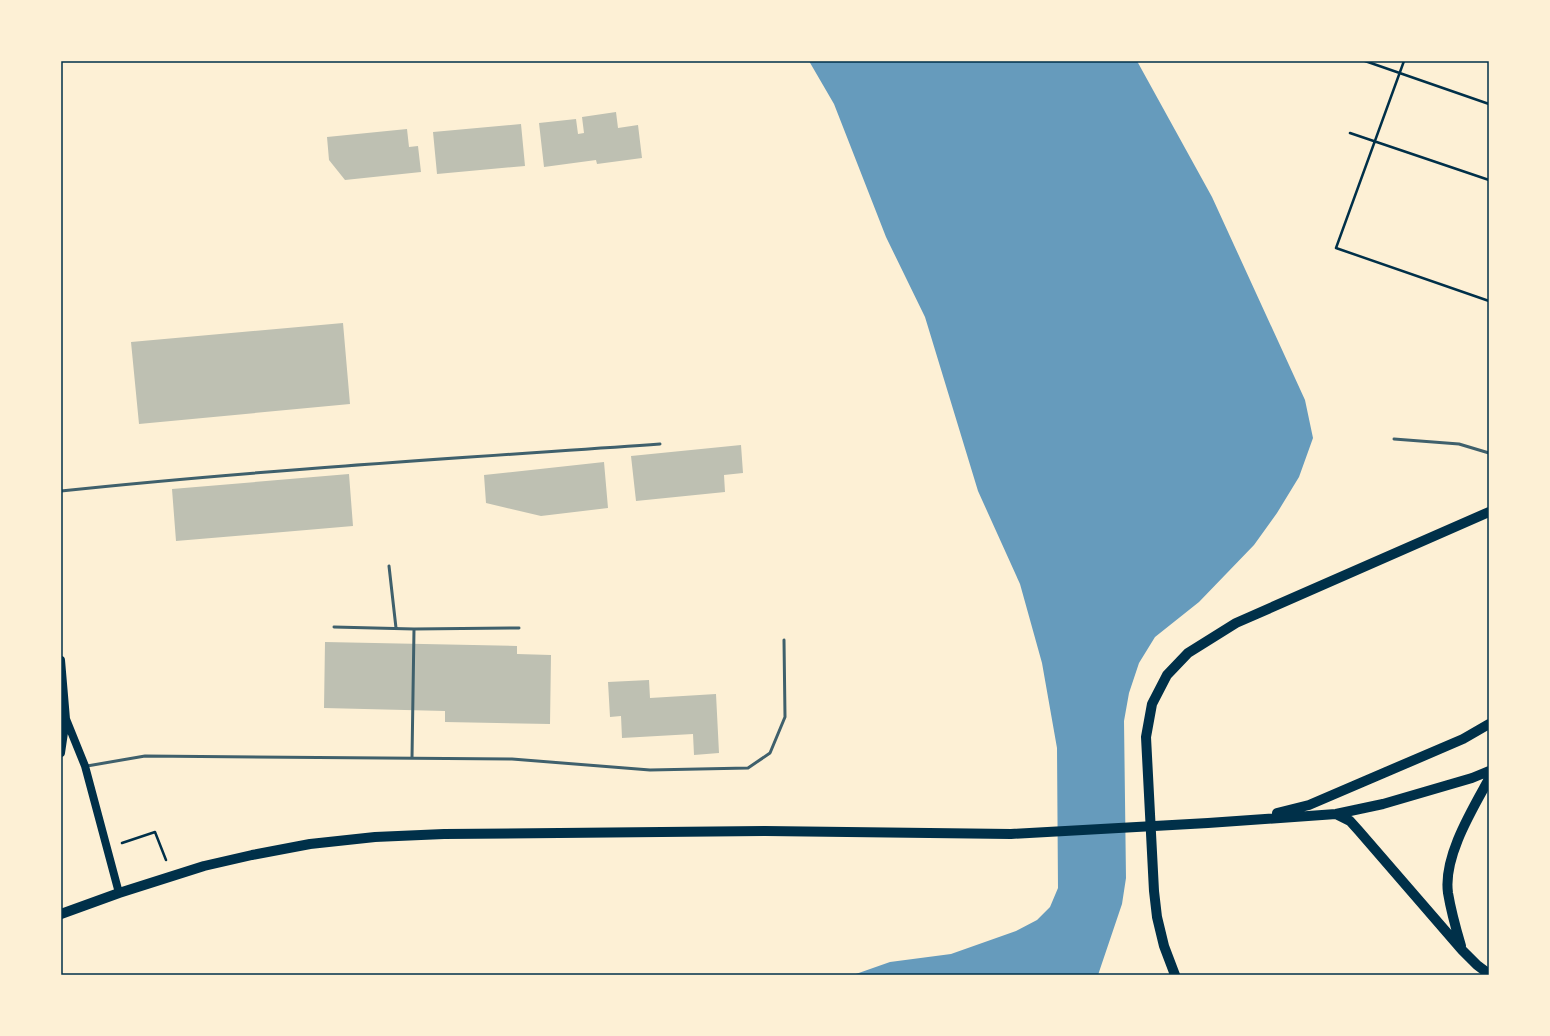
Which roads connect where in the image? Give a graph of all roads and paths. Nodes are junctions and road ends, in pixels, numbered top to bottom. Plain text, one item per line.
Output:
1 (1364, 61) edge
2 (1404, 61) edge
3 (1399, 73) junction
4 (1489, 104) edge
5 (1350, 133) dead end
6 (1375, 142) junction
7 (1489, 180) edge
8 (1489, 300) edge
9 (1394, 439) dead end
10 (660, 444) dead end
11 (1489, 453) edge
12 (61, 491) edge
13 (1489, 512) edge
14 (389, 566) dead end
15 (334, 627) dead end
16 (396, 628) junction
17 (519, 628) dead end
18 (414, 629) junction
19 (784, 640) dead end
20 (61, 660) edge
21 (66, 719) junction
22 (1489, 724) edge
23 (61, 753) edge
24 (412, 758) junction
25 (85, 766) junction
26 (1489, 771) edge
27 (1489, 779) edge
28 (1336, 814) junction
29 (1252, 820) junction
30 (107, 849) junction
31 (172, 876) junction
32 (119, 893) junction
33 (61, 914) edge
34 (1462, 950) junction
35 (1489, 974) edge
36 (1175, 975) edge

1 - 3 path
2 - 3 path
3 - 4 path
3 - 6 path
5 - 6 path
6 - 7 path
6 - 8 path
9 - 11 lane
10 - 12 lane
13 - 36 main road
14 - 16 lane
15 - 16 lane
16 - 18 lane
17 - 18 lane
18 - 24 lane
19 - 24 lane
20 - 21 main road
21 - 23 main road
21 - 25 main road
22 - 29 main road
24 - 25 lane
25 - 30 main road
26 - 28 main road
27 - 34 main road
28 - 29 main road
28 - 34 main road
29 - 31 main road
30 - 31 path
30 - 32 main road
31 - 32 main road
32 - 33 main road
34 - 35 main road

